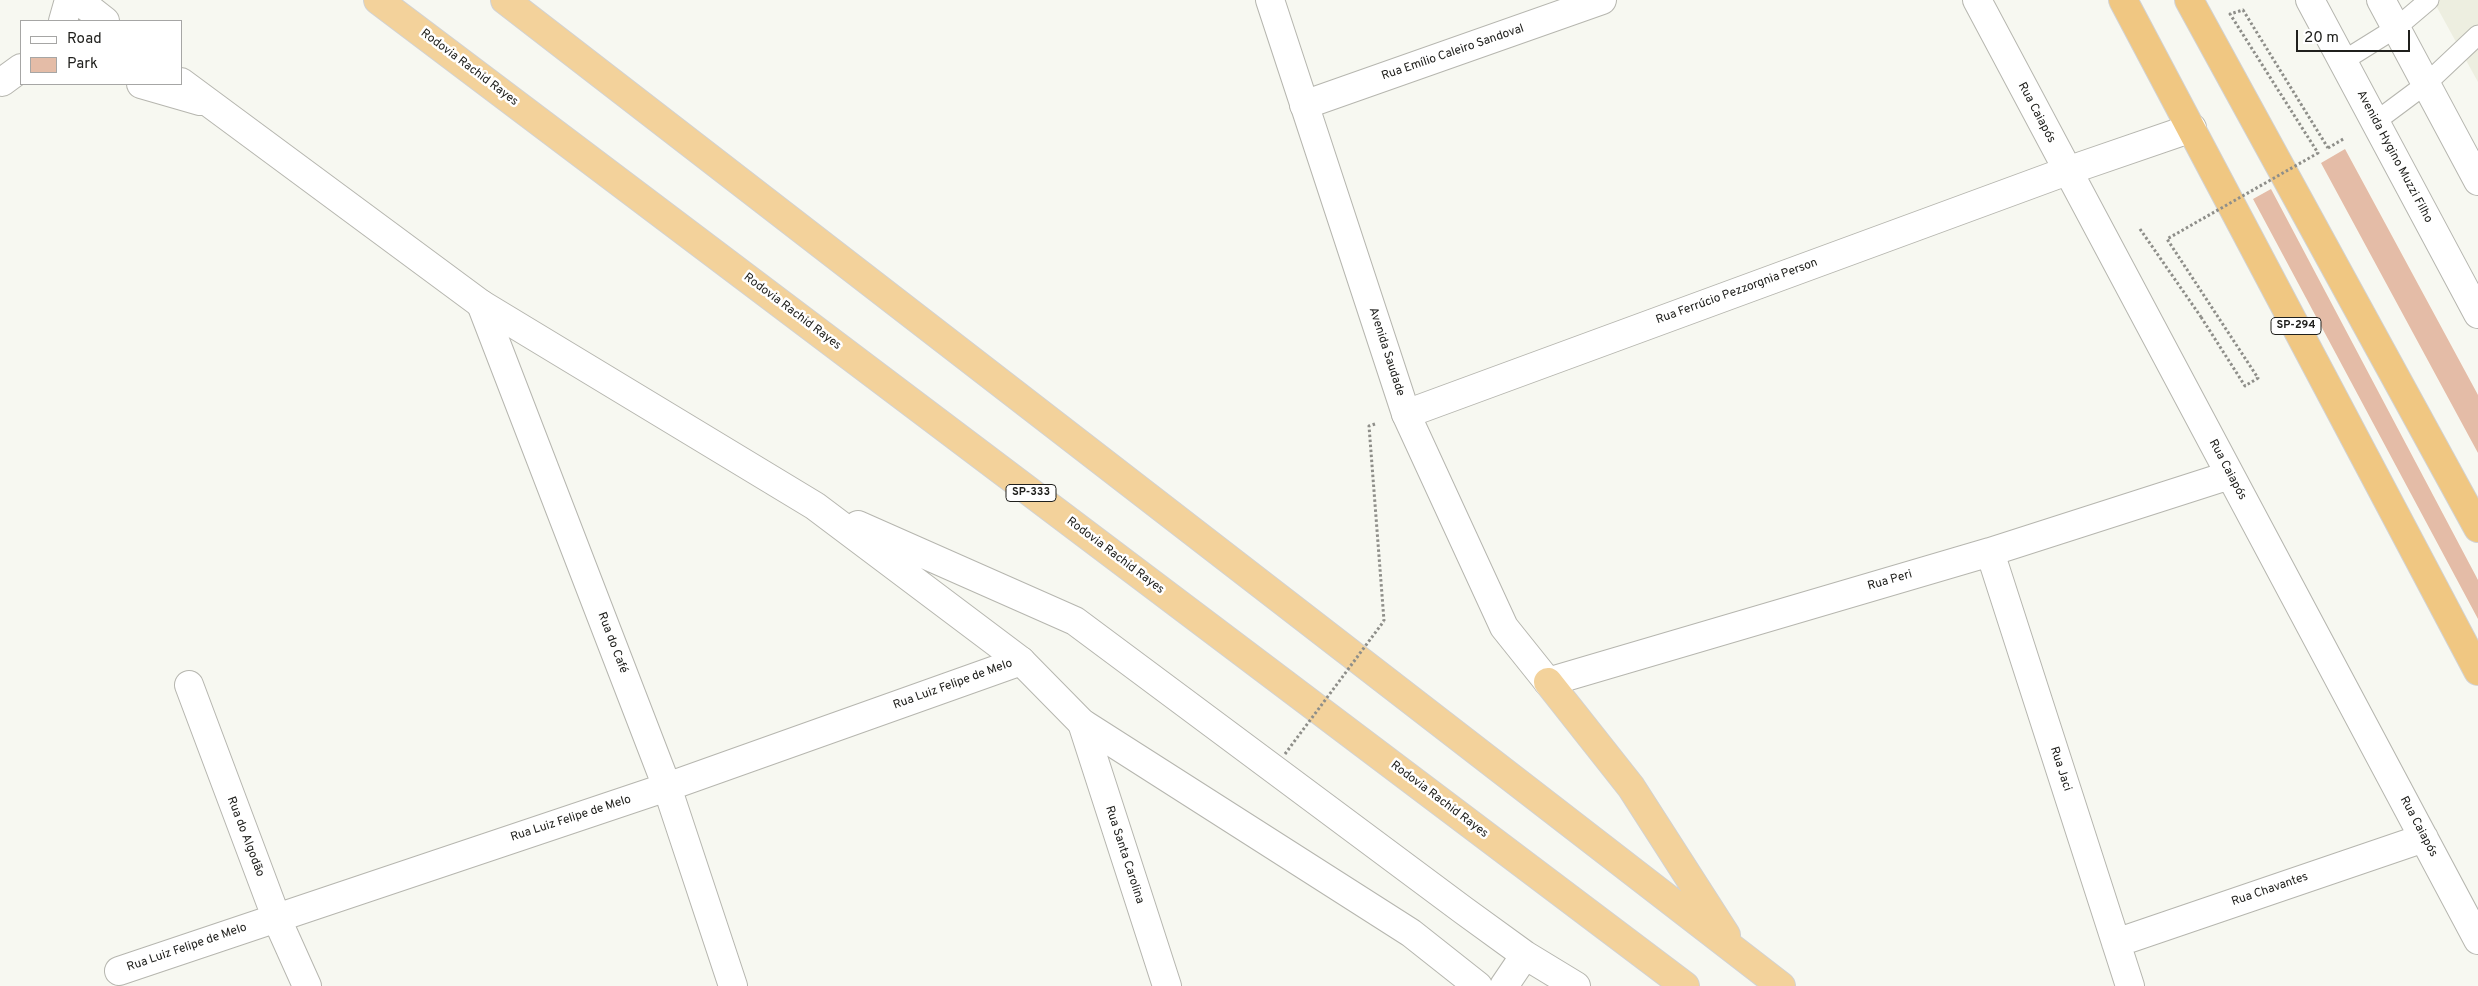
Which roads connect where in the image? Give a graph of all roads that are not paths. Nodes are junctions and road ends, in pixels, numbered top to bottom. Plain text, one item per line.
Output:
1 (69, 0) edge
2 (78, 0) edge
3 (378, 0) edge
4 (505, 0) edge
5 (1270, 0) edge
6 (1602, 0) edge
7 (1976, 0) edge
8 (2123, 0) edge
9 (2189, 0) edge
10 (2310, 0) edge
11 (2381, 0) edge
12 (2429, 0) edge
13 (63, 20) edge
14 (103, 20) edge
15 (2396, 28) junction
16 (2478, 35) edge
17 (2342, 61) junction
18 (182, 83) edge
19 (2426, 84) junction
20 (144, 85) edge
21 (210, 104) junction
22 (1304, 105) junction
23 (2375, 122) junction
24 (2192, 128) junction
25 (2067, 171) junction
26 (2478, 180) edge
27 (481, 304) junction
28 (2478, 314) edge
29 (1406, 414) junction
30 (2230, 475) junction
31 (815, 506) junction
32 (2478, 528) edge
33 (1990, 552) junction
34 (1021, 661) junction
35 (2475, 667) edge
36 (1548, 682) junction
37 (188, 685) dead end
38 (1082, 723) junction
39 (667, 787) junction
40 (2424, 838) junction
41 (276, 917) junction
42 (2478, 940) edge
43 (2116, 943) junction
44 (1738, 953) junction
45 (1525, 955) junction
46 (120, 971) dead end
47 (307, 986) edge
48 (732, 986) edge
49 (1167, 986) edge
50 (1478, 986) edge
51 (1504, 986) edge
52 (1576, 986) edge
53 (1685, 986) edge
54 (1781, 986) edge
55 (2130, 986) edge

1 - 13 street
2 - 14 street
3 - 53 highway, Rodovia Rachid Rayes / SP-333
4 - 44 highway
5 - 22 street, Avenida Saudade
6 - 22 street, Rua Emílio Caleiro Sandoval
7 - 25 street, Rua Caiapós
8 - 24 highway, SP-294
9 - 32 highway
10 - 17 street, Avenida Hygino Muzzi Filho
11 - 15 street
12 - 15 lane
15 - 17 lane
15 - 19 street
16 - 19 lane
17 - 23 street, Avenida Hygino Muzzi Filho
18 - 21 street
19 - 23 lane
19 - 26 street
20 - 21 street
21 - 27 street
22 - 29 street, Avenida Saudade
23 - 28 street, Avenida Hygino Muzzi Filho
24 - 25 street, Rua Ferrúcio Pezzorgnia Person
24 - 35 highway, SP-294
25 - 29 street, Rua Ferrúcio Pezzorgnia Person
25 - 30 street, Rua Caiapós
27 - 31 street
27 - 39 street, Rua do Café
29 - 36 street, Avenida Saudade
30 - 33 street, Rua Peri
30 - 40 street, Rua Caiapós
31 - 34 street
31 - 45 street
33 - 36 street, Rua Peri
33 - 43 street, Rua Jaci
34 - 38 street
34 - 39 street, Rua Luiz Felipe de Melo
36 - 44 highway
37 - 41 street, Rua do Algodão
38 - 49 street, Rua Santa Carolina
38 - 50 street
39 - 41 street, Rua Luiz Felipe de Melo
39 - 48 street, Rua do Café
40 - 42 street, Rua Caiapós
40 - 43 street, Rua Chavantes
41 - 46 street, Rua Luiz Felipe de Melo
41 - 47 street, Rua do Algodão
43 - 55 street, Rua Jaci
44 - 54 highway
45 - 51 street
45 - 52 street

